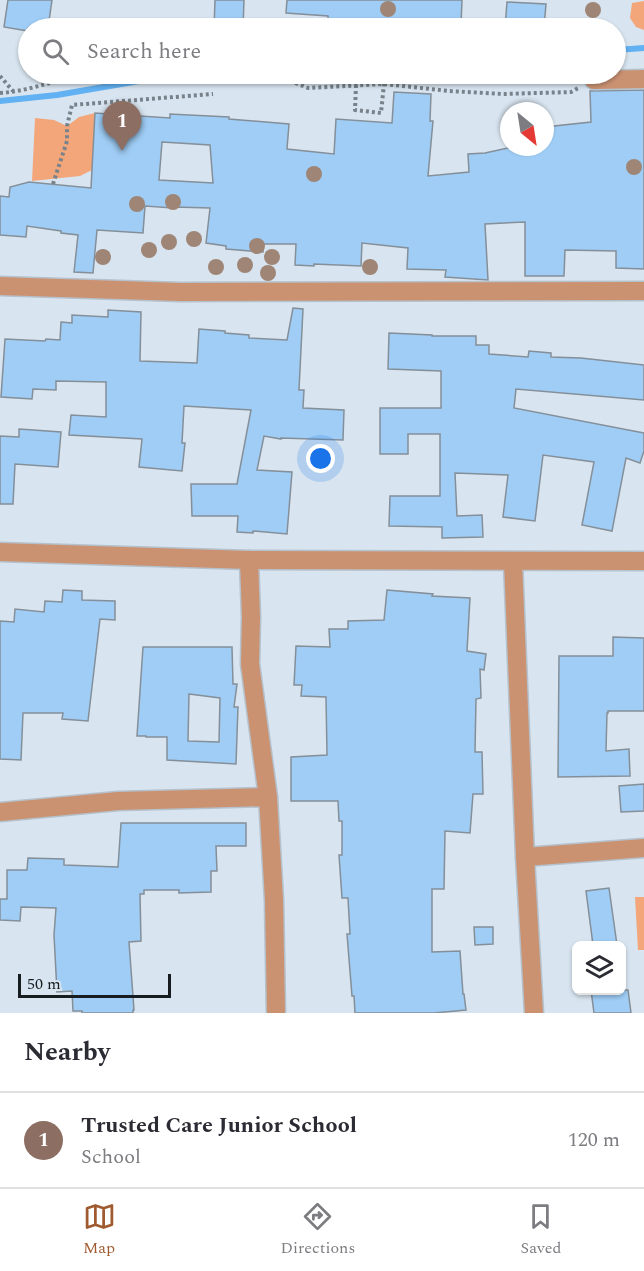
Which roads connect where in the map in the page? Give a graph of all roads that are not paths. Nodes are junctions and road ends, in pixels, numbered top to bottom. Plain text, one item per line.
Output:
1 (626, 79) edge
2 (644, 79) edge
3 (0, 286) edge
4 (644, 291) edge
5 (0, 552) edge
6 (249, 560) junction
7 (644, 561) edge
8 (513, 562) junction
9 (268, 797) junction
10 (0, 812) edge
11 (644, 848) edge
12 (525, 857) junction
13 (276, 1013) edge
14 (534, 1013) edge

1 - 2 street
3 - 4 street
5 - 6 street
6 - 8 street
6 - 9 street
7 - 8 street
8 - 12 street
9 - 10 street
9 - 13 street
11 - 12 street
12 - 14 street

